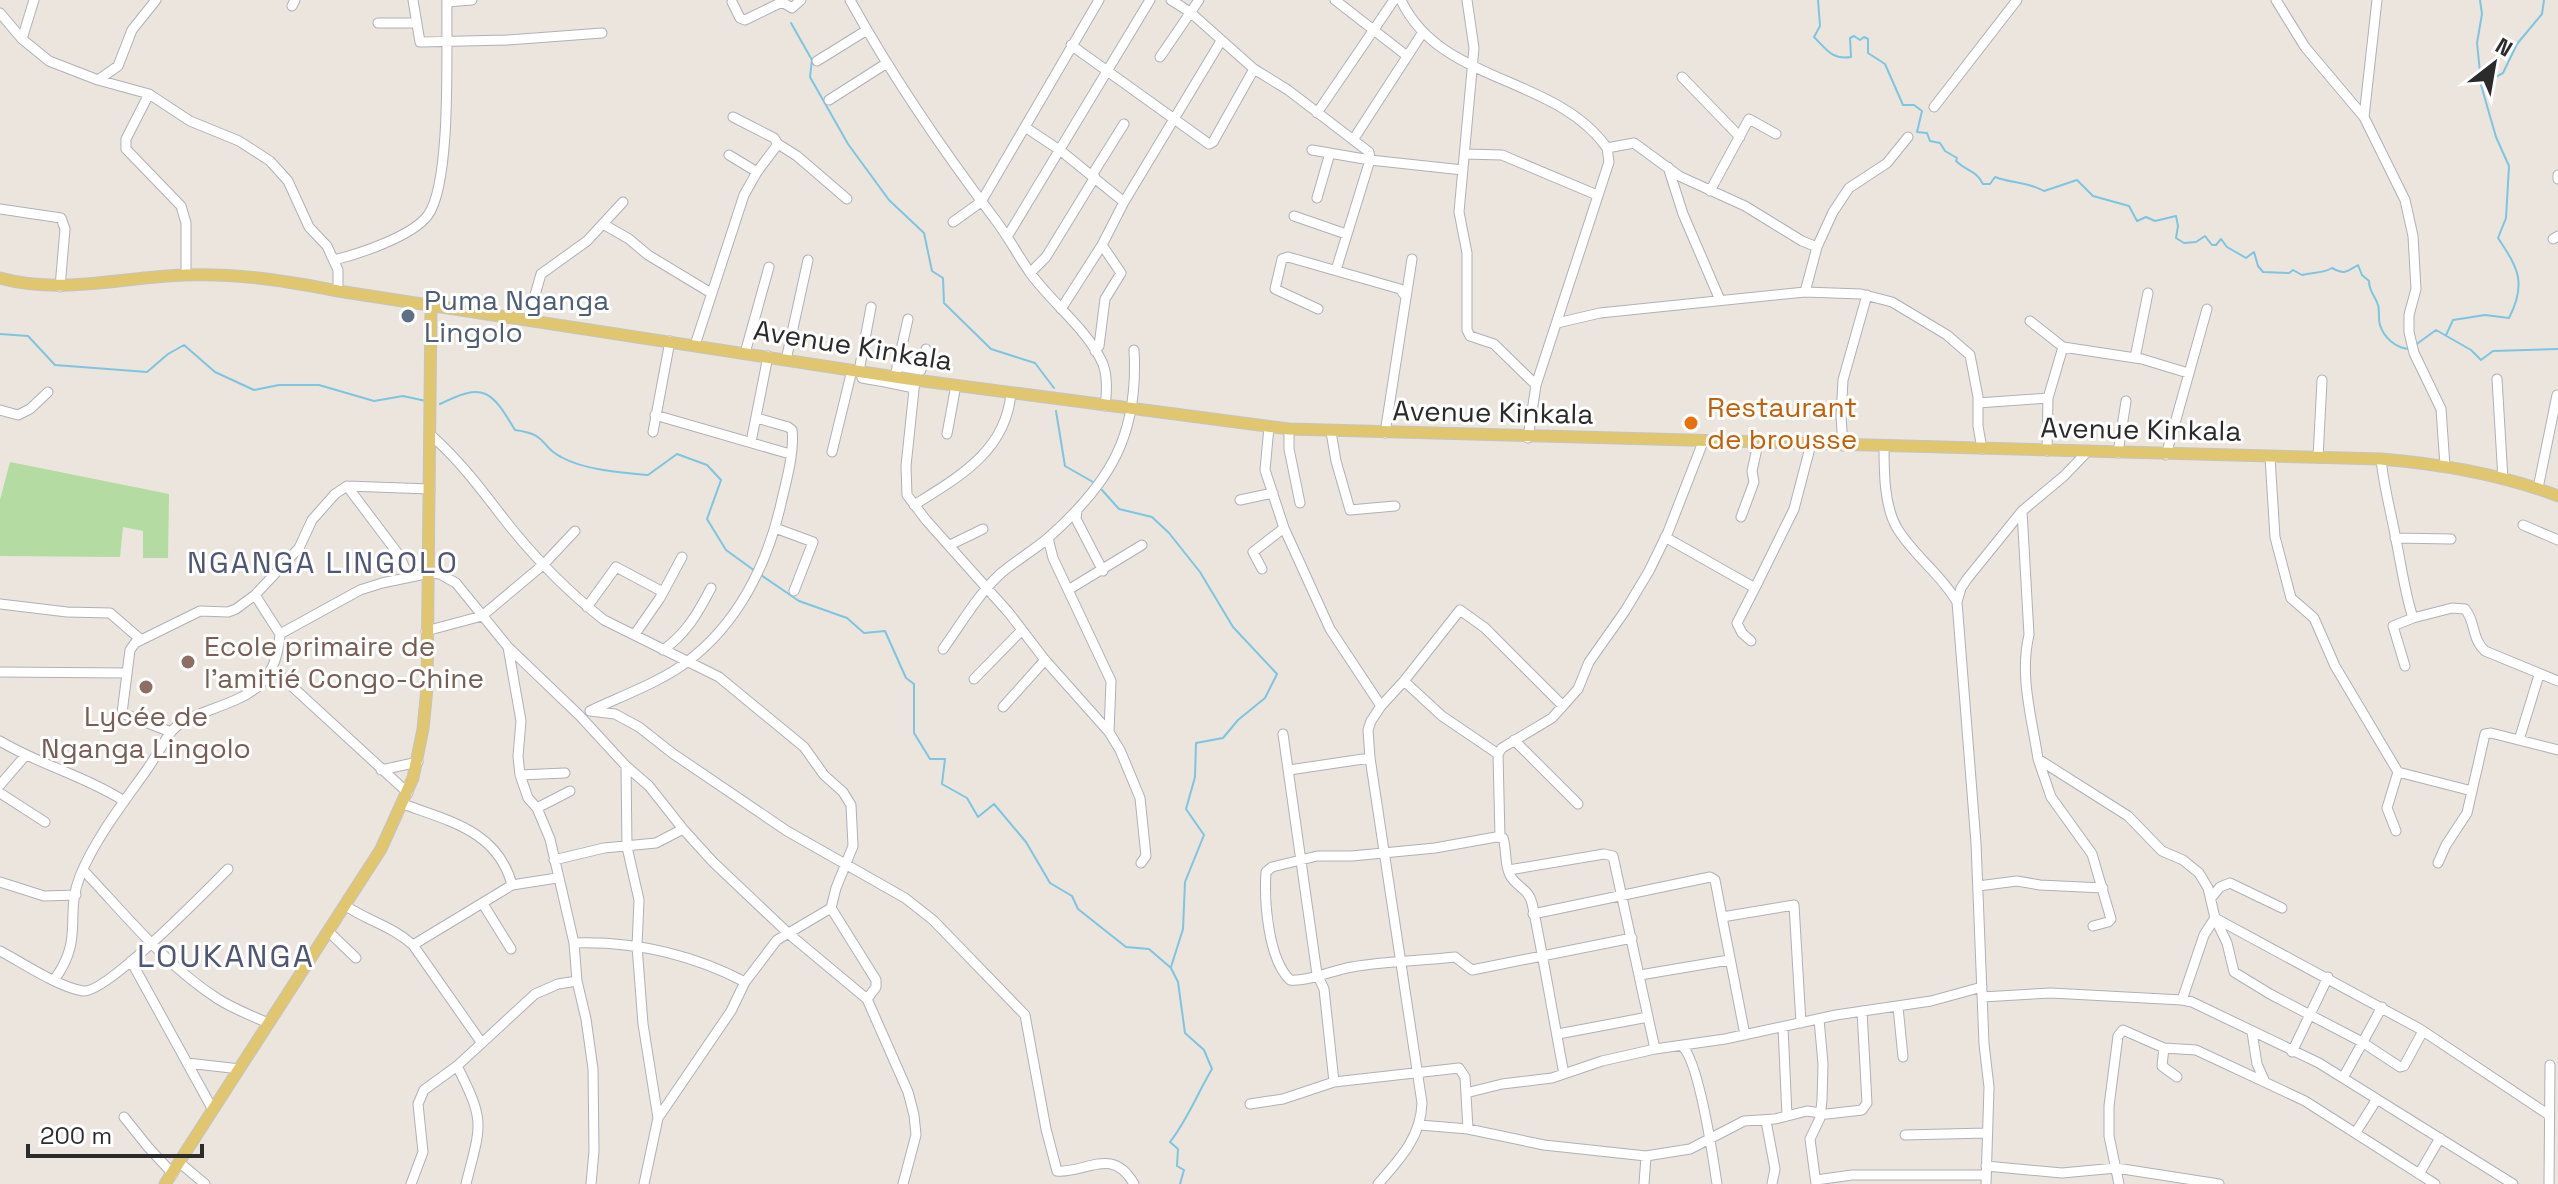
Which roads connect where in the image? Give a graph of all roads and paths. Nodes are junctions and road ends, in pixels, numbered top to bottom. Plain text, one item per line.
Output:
1 (34, 0) edge
2 (156, 0) edge
3 (413, 0) edge
4 (472, 0) edge
5 (801, 0) edge
6 (850, 0) edge
7 (1099, 0) edge
8 (1150, 0) edge
9 (1171, 0) edge
10 (1199, 0) edge
11 (1335, 0) edge
12 (1394, 0) edge
13 (1401, 0) edge
14 (1467, 0) edge
15 (2017, 0) edge
16 (2377, 0) edge
17 (447, 1) edge
18 (732, 2) edge
19 (2276, 2) edge
20 (1190, 12) junction
21 (0, 13) edge
22 (378, 23) dead end
23 (416, 23) junction
24 (1372, 29) junction
25 (867, 30) junction
26 (1423, 32) junction
27 (602, 33) dead end
28 (22, 39) junction
29 (1221, 41) junction
30 (446, 43) junction
31 (1071, 45) junction
32 (1407, 56) junction
33 (1160, 57) dead end
34 (817, 61) dead end
35 (887, 63) junction
36 (1471, 67) junction
37 (1254, 69) junction
38 (1107, 73) junction
39 (1682, 77) dead end
40 (98, 80) junction
41 (149, 94) junction
42 (829, 100) dead end
43 (1934, 107) dead end
44 (1317, 113) junction
45 (733, 117) dead end
46 (2364, 117) junction
47 (1175, 121) junction
48 (1124, 124) dead end
49 (1025, 127) junction
50 (1776, 134) dead end
51 (1740, 137) junction
52 (1908, 137) dead end
53 (1353, 140) junction
54 (778, 144) junction
55 (1607, 148) junction
56 (1312, 150) dead end
57 (1061, 151) junction
58 (1330, 153) junction
59 (1465, 154) junction
60 (729, 155) dead end
61 (1370, 160) junction
62 (1668, 167) junction
63 (1463, 170) junction
64 (757, 172) junction
65 (1094, 176) junction
66 (1710, 191) junction
67 (1597, 195) junction
68 (1317, 198) dead end
69 (847, 199) dead end
70 (623, 202) dead end
71 (981, 202) junction
72 (1124, 202) junction
73 (0, 209) edge
74 (1294, 216) dead end
75 (953, 222) dead end
76 (603, 224) junction
77 (1346, 234) junction
78 (1007, 237) junction
79 (1102, 245) junction
80 (1817, 247) junction
81 (1412, 259) dead end
82 (334, 260) junction
83 (808, 260) dead end
84 (769, 267) dead end
85 (1336, 270) junction
86 (1030, 273) junction
87 (186, 275) junction
88 (0, 278) edge
89 (60, 287) junction
90 (338, 291) junction
91 (1805, 292) junction
92 (711, 293) junction
93 (2148, 293) dead end
94 (1867, 295) junction
95 (1406, 297) junction
96 (1720, 300) junction
97 (431, 305) junction
98 (871, 307) dead end
99 (1061, 309) junction
100 (1318, 309) dead end
101 (2207, 309) dead end
102 (908, 319) dead end
103 (533, 320) junction
104 (2030, 321) dead end
105 (1557, 323) junction
106 (670, 341) junction
107 (695, 345) junction
108 (2063, 347) junction
109 (926, 349) dead end
110 (1134, 350) dead end
111 (1095, 351) junction
112 (745, 353) junction
113 (768, 356) junction
114 (2135, 358) junction
115 (786, 360) junction
116 (857, 373) junction
117 (2188, 373) junction
118 (891, 375) junction
119 (912, 379) junction
120 (2497, 379) dead end
121 (2322, 380) dead end
122 (956, 385) junction
123 (1536, 385) junction
124 (48, 392) dead end
125 (1011, 393) junction
126 (2557, 395) edge
127 (2048, 398) junction
128 (2126, 401) dead end
129 (1978, 403) junction
130 (1105, 406) junction
131 (0, 410) edge
132 (1133, 410) junction
133 (655, 415) junction
134 (757, 418) junction
135 (1269, 427) junction
136 (1289, 429) junction
137 (653, 432) dead end
138 (1331, 432) junction
139 (1385, 433) junction
140 (947, 434) dead end
141 (432, 436) junction
142 (1528, 438) junction
143 (751, 442) junction
144 (1703, 442) junction
145 (1758, 444) junction
146 (1811, 444) junction
147 (1843, 446) junction
148 (1884, 446) junction
149 (1982, 449) junction
150 (2047, 451) junction
151 (2088, 451) junction
152 (832, 452) dead end
153 (2118, 453) junction
154 (790, 454) junction
155 (2166, 455) junction
156 (2270, 457) junction
157 (2318, 458) junction
158 (2381, 459) junction
159 (2445, 466) junction
160 (2503, 479) junction
161 (347, 486) junction
162 (2538, 488) junction
163 (430, 489) junction
164 (1273, 493) junction
165 (2558, 496) edge
166 (1240, 500) dead end
167 (1300, 503) dead end
168 (914, 505) junction
169 (1395, 506) dead end
170 (1077, 510) junction
171 (2022, 511) junction
172 (1741, 517) dead end
173 (2523, 525) dead end
174 (775, 528) junction
175 (1284, 528) junction
176 (983, 529) dead end
177 (575, 531) dead end
178 (1665, 537) junction
179 (1048, 538) junction
180 (2395, 538) junction
181 (2451, 539) dead end
182 (2558, 540) edge
183 (950, 545) junction
184 (1142, 545) dead end
185 (682, 557) dead end
186 (544, 564) junction
187 (1262, 569) dead end
188 (1103, 571) junction
189 (430, 573) junction
190 (409, 577) junction
191 (988, 587) junction
192 (711, 588) dead end
193 (1755, 588) junction
194 (1068, 590) junction
195 (794, 591) dead end
196 (663, 592) junction
197 (255, 595) junction
198 (1957, 602) junction
199 (0, 604) edge
200 (587, 607) junction
201 (482, 616) junction
202 (2413, 618) junction
203 (426, 631) junction
204 (1021, 631) junction
205 (280, 634) junction
206 (635, 634) junction
207 (140, 639) junction
208 (1751, 641) dead end
209 (508, 647) junction
210 (943, 649) dead end
211 (663, 650) junction
212 (1045, 660) junction
213 (687, 663) junction
214 (2405, 666) dead end
215 (272, 668) junction
216 (0, 672) edge
217 (126, 673) junction
218 (2539, 675) junction
219 (974, 679) dead end
220 (1404, 681) junction
221 (2558, 681) edge
222 (1381, 706) junction
223 (1563, 706) junction
224 (1003, 707) dead end
225 (590, 711) junction
226 (580, 716) junction
227 (171, 732) junction
228 (1109, 732) junction
229 (1283, 734) dead end
230 (1514, 740) junction
231 (2519, 740) junction
232 (0, 741) edge
233 (2558, 750) edge
234 (1498, 754) junction
235 (25, 756) junction
236 (1370, 758) junction
237 (2038, 759) junction
238 (418, 762) junction
239 (626, 766) junction
240 (381, 770) junction
241 (1289, 770) junction
242 (2398, 772) junction
243 (565, 773) dead end
244 (520, 775) junction
245 (0, 785) edge
246 (570, 791) dead end
247 (2472, 791) junction
248 (0, 793) edge
249 (406, 798) junction
250 (124, 801) junction
251 (1578, 804) dead end
252 (537, 808) junction
253 (45, 822) dead end
254 (683, 829) junction
255 (2396, 831) dead end
256 (1500, 837) junction
257 (627, 847) junction
258 (1384, 852) junction
259 (1302, 859) junction
260 (554, 860) junction
261 (846, 863) junction
262 (1141, 863) dead end
263 (2438, 863) dead end
264 (228, 869) dead end
265 (83, 870) junction
266 (1509, 870) junction
267 (557, 878) junction
268 (0, 882) edge
269 (512, 885) junction
270 (1978, 886) junction
271 (2103, 888) junction
272 (76, 895) junction
273 (1624, 896) junction
274 (2211, 898) junction
275 (483, 904) junction
276 (346, 906) junction
277 (831, 908) junction
278 (2282, 908) dead end
279 (1533, 914) junction
280 (1722, 917) junction
281 (2215, 918) junction
282 (2093, 926) dead end
283 (329, 932) junction
284 (789, 934) junction
285 (1632, 938) junction
286 (151, 943) junction
287 (574, 943) junction
288 (413, 945) junction
289 (637, 946) junction
290 (511, 949) dead end
291 (0, 951) edge
292 (1541, 954) junction
293 (356, 958) dead end
294 (1729, 960) junction
295 (131, 961) junction
296 (1399, 962) junction
297 (1317, 974) junction
298 (1640, 975) junction
299 (2328, 977) junction
300 (54, 980) junction
301 (577, 981) junction
302 (745, 982) junction
303 (1982, 992) junction
304 (867, 999) junction
305 (2182, 1000) junction
306 (1898, 1007) junction
307 (2382, 1007) junction
308 (1862, 1011) junction
309 (2310, 1014) junction
310 (1648, 1017) junction
311 (1819, 1019) junction
312 (268, 1023) junction
313 (1801, 1023) junction
314 (1783, 1027) junction
315 (2423, 1031) junction
316 (2252, 1032) junction
317 (1558, 1034) junction
318 (1745, 1035) junction
319 (481, 1042) junction
320 (2362, 1042) junction
321 (2275, 1043) junction
322 (1682, 1046) junction
323 (2164, 1048) junction
324 (1655, 1049) junction
325 (2292, 1052) junction
326 (2257, 1054) junction
327 (1903, 1057) dead end
328 (187, 1063) junction
329 (2550, 1065) dead end
330 (457, 1066) junction
331 (240, 1069) junction
332 (1418, 1072) junction
333 (1564, 1074) junction
334 (2177, 1077) dead end
335 (2343, 1078) junction
336 (1334, 1082) junction
337 (2265, 1082) junction
338 (1466, 1093) junction
339 (2377, 1099) junction
340 (1250, 1104) dead end
341 (213, 1110) junction
342 (1821, 1111) junction
343 (2549, 1115) junction
344 (1787, 1116) junction
345 (124, 1117) dead end
346 (658, 1118) junction
347 (1766, 1121) junction
348 (1420, 1125) junction
349 (1468, 1129) junction
350 (2356, 1132) junction
351 (1986, 1133) junction
352 (1905, 1135) dead end
353 (1709, 1138) junction
354 (2440, 1138) junction
355 (1646, 1156) junction
356 (2116, 1168) junction
357 (173, 1174) edge
358 (2419, 1174) junction
359 (1986, 1175) edge
360 (1905, 1180) edge
361 (2501, 1181) edge
362 (1816, 1182) edge
363 (205, 1184) edge
364 (411, 1184) edge
365 (466, 1184) edge
366 (591, 1184) edge
367 (644, 1184) edge
368 (903, 1184) edge
369 (1134, 1184) edge
370 (1378, 1184) edge
371 (1644, 1184) edge
372 (1717, 1184) edge
373 (1772, 1184) edge
374 (2119, 1184) edge
375 (2219, 1184) edge
376 (2435, 1184) edge
377 (2513, 1184) edge
378 (2549, 1184) edge

1 - 28 street
2 - 40 street
3 - 23 street
4 - 17 street
5 - 18 street
6 - 25 street
7 - 31 street
8 - 38 street
9 - 20 street
10 - 20 street
11 - 24 street
12 - 24 street
13 - 26 street
14 - 36 street
15 - 43 street
16 - 46 street
17 - 30 street
19 - 46 street
20 - 29 street
20 - 33 street
21 - 28 street
22 - 23 street
23 - 30 street
24 - 32 street
24 - 44 street
25 - 34 street
25 - 35 street
26 - 32 street
26 - 36 street
27 - 30 street
28 - 40 street
29 - 37 street
29 - 47 street
30 - 82 street
31 - 38 street
31 - 49 street
32 - 53 street
35 - 42 street
35 - 71 street
36 - 55 street
36 - 59 street
37 - 44 street
37 - 47 street
38 - 47 street
38 - 57 street
39 - 51 street
40 - 41 street
41 - 82 street
41 - 87 street
44 - 53 street
45 - 54 street
46 - 159 street
47 - 72 street
48 - 65 street
49 - 57 street
49 - 71 street
50 - 51 street
51 - 66 street
52 - 80 street
53 - 61 street
54 - 64 street
54 - 69 street
55 - 62 street
55 - 67 street
56 - 58 street
57 - 65 street
57 - 78 street
58 - 61 street
58 - 68 street
59 - 63 street
59 - 67 street
60 - 64 street
61 - 63 street
61 - 77 street
62 - 66 street
62 - 96 street
63 - 123 street
64 - 92 street
65 - 72 street
65 - 86 street
66 - 80 street
67 - 105 street
70 - 76 street
71 - 75 street
71 - 78 street
72 - 79 street
73 - 89 street
74 - 77 street
76 - 92 street
76 - 103 street
77 - 85 street
78 - 86 street
79 - 99 street
79 - 111 street
80 - 91 street
81 - 95 street
82 - 90 street
83 - 115 street
84 - 112 street
85 - 95 street
85 - 100 street
86 - 99 street
87 - 89 main road, Avenue Kinkala
87 - 90 main road, Avenue Kinkala
88 - 89 main road, Avenue Kinkala
90 - 97 main road, Avenue Kinkala
91 - 94 street
91 - 96 street
92 - 107 street
93 - 114 street
94 - 129 street
94 - 147 street
95 - 139 street
96 - 105 street
97 - 103 main road, Avenue Kinkala
97 - 141 main road
98 - 116 street
99 - 111 street
101 - 117 street
102 - 118 street
103 - 106 main road, Avenue Kinkala
104 - 108 street
105 - 123 street
106 - 107 main road, Avenue Kinkala
106 - 133 street
107 - 112 main road, Avenue Kinkala
108 - 114 street
108 - 127 street
109 - 119 street
110 - 132 street
111 - 130 street
112 - 113 main road, Avenue Kinkala
113 - 115 main road, Avenue Kinkala
113 - 134 street
114 - 117 street
115 - 116 main road, Avenue Kinkala
116 - 118 main road, Avenue Kinkala
116 - 152 street
117 - 155 street
118 - 119 main road, Avenue Kinkala
119 - 122 main road, Avenue Kinkala
119 - 168 street
120 - 160 street
121 - 157 street
122 - 125 main road, Avenue Kinkala
122 - 140 street
123 - 142 street
124 - 131 street
125 - 130 main road, Avenue Kinkala
125 - 168 street
126 - 162 street
127 - 129 street
127 - 150 street
128 - 153 street
129 - 149 street
130 - 132 main road, Avenue Kinkala
132 - 135 main road, Avenue Kinkala
132 - 170 street
133 - 137 street
133 - 143 street
134 - 143 street
134 - 154 street
135 - 136 main road, Avenue Kinkala
135 - 164 street
136 - 138 main road, Avenue Kinkala
136 - 167 street
138 - 139 main road, Avenue Kinkala
138 - 169 street
139 - 142 main road, Avenue Kinkala
141 - 163 main road
141 - 186 street
142 - 144 main road, Avenue Kinkala
143 - 154 street
144 - 145 main road, Avenue Kinkala
144 - 178 street
145 - 146 main road, Avenue Kinkala
145 - 172 street
146 - 147 main road, Avenue Kinkala
146 - 193 street
147 - 148 main road, Avenue Kinkala
148 - 149 main road, Avenue Kinkala
148 - 198 street
149 - 150 main road, Avenue Kinkala
150 - 151 main road, Avenue Kinkala
151 - 153 main road, Avenue Kinkala
151 - 171 street
153 - 155 main road, Avenue Kinkala
154 - 174 street
155 - 156 main road, Avenue Kinkala
156 - 157 main road, Avenue Kinkala
156 - 242 street
157 - 158 main road, Avenue Kinkala
158 - 159 main road, Avenue Kinkala
158 - 180 street
159 - 160 main road, Avenue Kinkala
160 - 162 main road, Avenue Kinkala
161 - 163 street
161 - 190 street
161 - 197 street
162 - 165 main road, Avenue Kinkala
163 - 189 main road
164 - 166 street
164 - 175 street
168 - 183 street
170 - 179 street
170 - 188 street
171 - 198 street
171 - 237 street
173 - 182 street
174 - 195 street
174 - 213 street
175 - 187 street
175 - 222 street
176 - 183 street
177 - 186 street
178 - 193 street
178 - 223 street
179 - 191 street
179 - 194 street
180 - 181 street
180 - 202 street
183 - 191 street
184 - 188 street
185 - 196 street
186 - 200 street
186 - 201 street
188 - 194 street
189 - 190 street
189 - 201 street
189 - 203 main road
190 - 205 street
191 - 204 street
191 - 210 street
192 - 211 street
193 - 208 street
194 - 228 street
196 - 200 street
196 - 206 street
197 - 205 street
197 - 207 street
198 - 270 street
199 - 207 street
200 - 206 street
201 - 203 street
201 - 209 street
202 - 214 street
202 - 218 street
203 - 238 main road
204 - 212 street
204 - 219 street
205 - 215 street
206 - 211 street
207 - 217 street
209 - 226 street
209 - 244 street
211 - 213 street
212 - 224 street
212 - 228 street
213 - 225 street
213 - 261 street
215 - 227 street
215 - 240 street
216 - 217 street
217 - 227 street
218 - 221 street
218 - 231 street
220 - 222 street
220 - 223 street
220 - 234 street
222 - 236 street
223 - 230 street
225 - 226 street
225 - 261 street
226 - 239 street
227 - 250 street
228 - 262 street
229 - 241 street
230 - 234 street
230 - 251 street
231 - 233 street
231 - 247 street
232 - 235 street
234 - 256 street
235 - 245 street
235 - 250 street
236 - 241 street
236 - 258 street
237 - 271 street
237 - 274 street
238 - 240 street
238 - 249 main road
239 - 254 street
239 - 257 street
240 - 249 street
241 - 259 street
242 - 247 street
242 - 255 street
243 - 244 street
244 - 252 street
246 - 252 street
247 - 263 street
248 - 253 street
249 - 269 street
249 - 276 main road
250 - 265 street
252 - 260 street
254 - 257 street
254 - 284 street
256 - 258 street
256 - 266 street
257 - 260 street
257 - 289 street
258 - 259 street
258 - 296 street
259 - 297 street
259 - 297 street
260 - 267 street
261 - 277 street
261 - 369 street
264 - 286 street
265 - 272 street
265 - 286 street
266 - 273 street
266 - 279 street
267 - 269 street
267 - 287 street
268 - 272 street
269 - 275 street
270 - 271 street
270 - 303 street
271 - 282 street
272 - 300 street
273 - 279 street
273 - 280 street
273 - 285 street
274 - 278 street
274 - 281 street
275 - 288 street
275 - 290 street
276 - 283 main road
276 - 288 street
277 - 284 street
277 - 304 street
279 - 292 street
280 - 294 street
280 - 313 street
281 - 299 street
281 - 305 street
281 - 309 street
283 - 293 street
283 - 312 main road
284 - 302 street
284 - 304 street
285 - 292 street
285 - 298 street
286 - 295 street
286 - 312 street
287 - 289 street
287 - 301 street
288 - 319 street
289 - 302 street
289 - 346 street
291 - 300 street
292 - 296 street
292 - 317 street
294 - 298 street
294 - 318 street
295 - 300 street
295 - 328 street
296 - 297 street
296 - 332 street
297 - 336 street
298 - 310 street
299 - 307 street
299 - 309 street
301 - 319 street
301 - 366 street
302 - 346 street
303 - 305 street
303 - 306 street
303 - 351 street
304 - 368 street
305 - 316 street
306 - 308 street
306 - 327 street
307 - 315 street
307 - 320 street
308 - 311 street
308 - 342 street
309 - 320 street
309 - 325 street
310 - 317 street
310 - 324 street
311 - 313 street
311 - 342 street
312 - 331 main road
313 - 314 street
314 - 318 street
314 - 344 street
315 - 320 street
315 - 343 street
316 - 321 street
316 - 326 street
317 - 333 street
318 - 322 street
319 - 330 street
320 - 335 street
321 - 325 street
321 - 326 street
322 - 324 street
322 - 353 street
323 - 334 street
323 - 337 street
323 - 356 street
324 - 333 street
325 - 335 street
326 - 337 street
328 - 331 street
328 - 341 street
329 - 343 street
330 - 364 street
330 - 365 street
331 - 341 main road
332 - 336 street
332 - 338 street
332 - 348 street
333 - 338 street
335 - 339 street
336 - 340 street
337 - 350 street
338 - 349 street
339 - 350 street
339 - 354 street
341 - 357 main road
342 - 344 street
342 - 362 street
343 - 378 street
344 - 347 street
345 - 357 street
346 - 367 street
347 - 353 street
347 - 373 street
348 - 349 street
348 - 370 street
349 - 355 street
350 - 358 street
351 - 352 street
351 - 359 street
353 - 355 street
353 - 372 street
354 - 358 street
354 - 361 street
355 - 371 street
356 - 359 street
356 - 374 street
356 - 375 street
357 - 363 street
358 - 376 street
359 - 360 street
360 - 362 street
361 - 377 street

